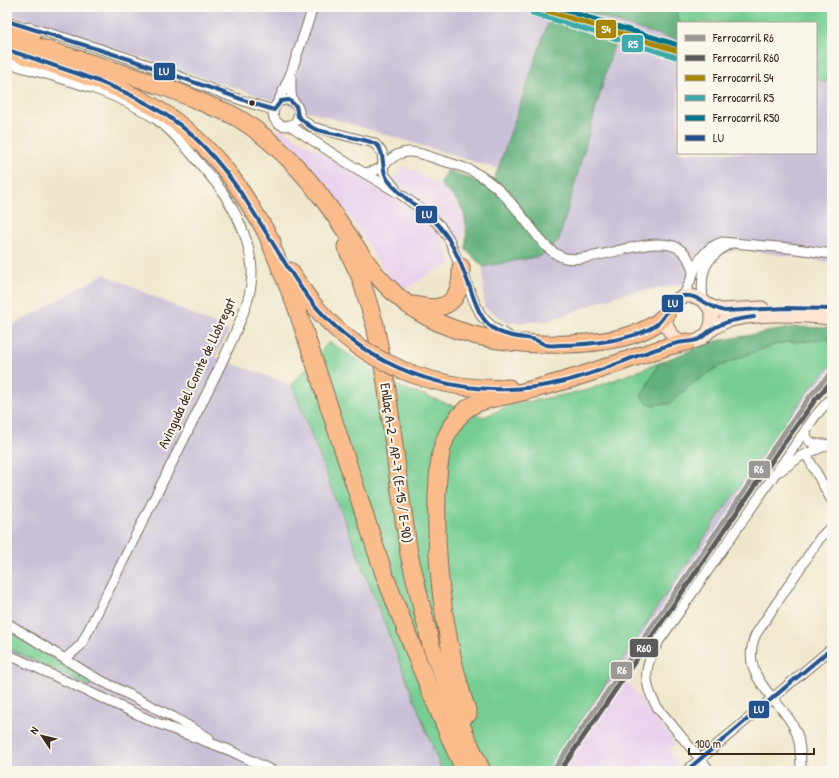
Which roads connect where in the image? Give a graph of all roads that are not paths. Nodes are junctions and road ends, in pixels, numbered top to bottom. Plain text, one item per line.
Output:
1 (313, 7) edge
2 (7, 21) edge
3 (7, 26) edge
4 (7, 38) edge
5 (7, 50) edge
6 (7, 63) edge
7 (99, 66) junction
8 (291, 73) junction
9 (293, 102) junction
10 (276, 106) junction
11 (214, 107) junction
12 (298, 116) junction
13 (289, 125) junction
14 (384, 166) junction
15 (365, 173) junction
16 (400, 194) junction
17 (266, 232) junction
18 (729, 244) junction
19 (832, 254) edge
20 (461, 267) junction
21 (693, 272) junction
22 (683, 296) junction
23 (403, 301) junction
24 (705, 302) junction
25 (832, 309) edge
26 (666, 315) junction
27 (832, 318) edge
28 (708, 332) junction
29 (687, 342) junction
30 (546, 345) junction
31 (563, 381) junction
32 (832, 397) edge
33 (806, 429) junction
34 (830, 443) edge
35 (806, 454) junction
36 (775, 474) junction
37 (832, 501) edge
38 (832, 526) edge
39 (7, 623) edge
40 (832, 648) edge
41 (7, 654) edge
42 (65, 659) junction
43 (772, 699) junction
44 (229, 750) junction
45 (700, 759) junction
46 (273, 771) edge
47 (465, 771) edge
48 (482, 771) edge
49 (486, 771) edge
50 (686, 771) edge
51 (710, 771) edge
52 (801, 771) edge

1 - 8 street
2 - 10 street
3 - 7 highway
4 - 7 highway
5 - 17 highway
6 - 42 street, Avinguda del Comte de Llobregat
7 - 11 highway
8 - 9 street
8 - 10 street
9 - 10 street
9 - 12 street
10 - 13 street
11 - 23 highway
11 - 48 highway, Enllaç A-2 - AP-7 (E-15 / E-90)
12 - 13 street
12 - 14 street
13 - 15 street
14 - 15 street
14 - 16 street
14 - 21 street
15 - 16 street
16 - 20 street
17 - 31 highway, bridge
17 - 47 highway
18 - 19 street
18 - 21 street
18 - 24 street
20 - 23 highway
20 - 30 street
21 - 22 street
22 - 24 main road
22 - 26 main road
23 - 30 highway
24 - 25 main road
24 - 28 main road
26 - 29 main road
26 - 30 highway
27 - 28 main road
28 - 29 main road
29 - 31 highway
31 - 49 highway
32 - 33 street
33 - 34 street
33 - 36 street
34 - 35 street
35 - 36 street
35 - 37 street
36 - 45 street
38 - 43 street
39 - 42 street
40 - 43 street
41 - 44 street
42 - 44 street
43 - 45 street
43 - 52 street
44 - 46 street
45 - 50 street
45 - 51 street

